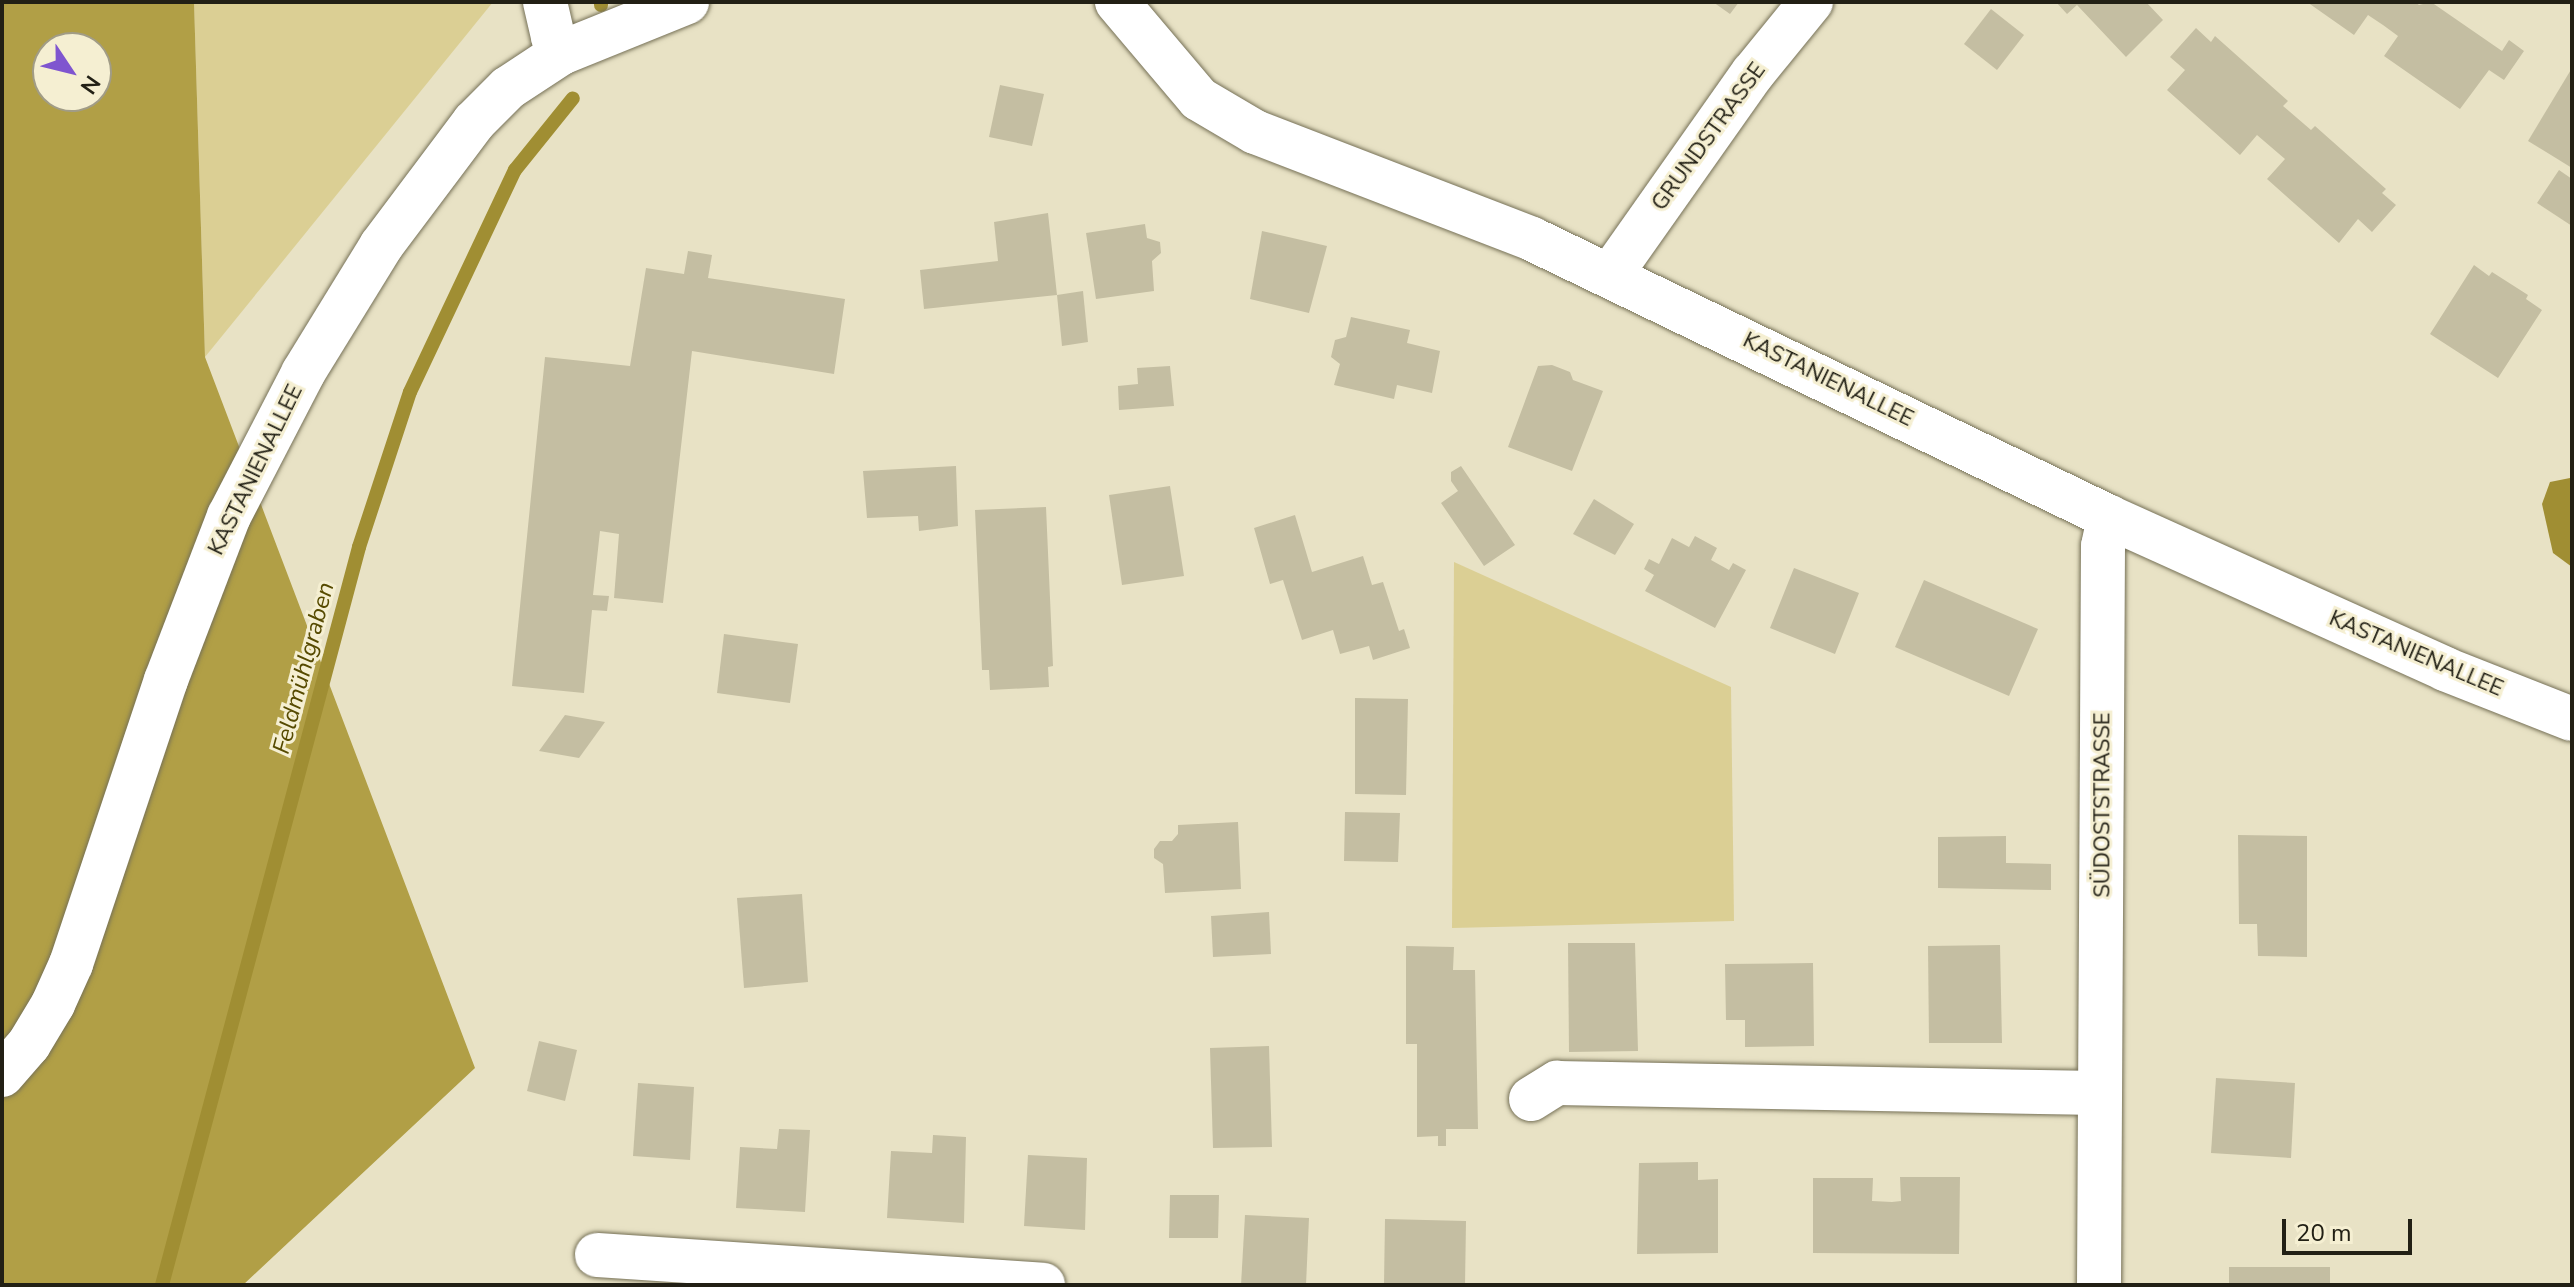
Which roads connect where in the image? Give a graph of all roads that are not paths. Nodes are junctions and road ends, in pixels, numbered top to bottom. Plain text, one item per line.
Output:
1 (545, 2) edge
2 (687, 2) edge
3 (1117, 2) edge
4 (1811, 2) edge
5 (561, 53) junction
6 (1611, 274) junction
7 (2109, 517) junction
8 (2572, 719) edge
9 (2, 1075) edge
10 (2099, 1093) junction
11 (1531, 1099) dead end
12 (597, 1255) dead end
13 (1043, 1285) edge
14 (2099, 1285) edge

1 - 5 street
2 - 5 street, KASTANIENALLEE
3 - 6 street, KASTANIENALLEE
4 - 6 street, GRUNDSTRASSE
5 - 9 street, KASTANIENALLEE
6 - 7 street, KASTANIENALLEE
7 - 8 street, KASTANIENALLEE
7 - 10 street, SÜDOSTSTRASSE
10 - 11 street
10 - 14 street, SÜDOSTSTRASSE
12 - 13 street

